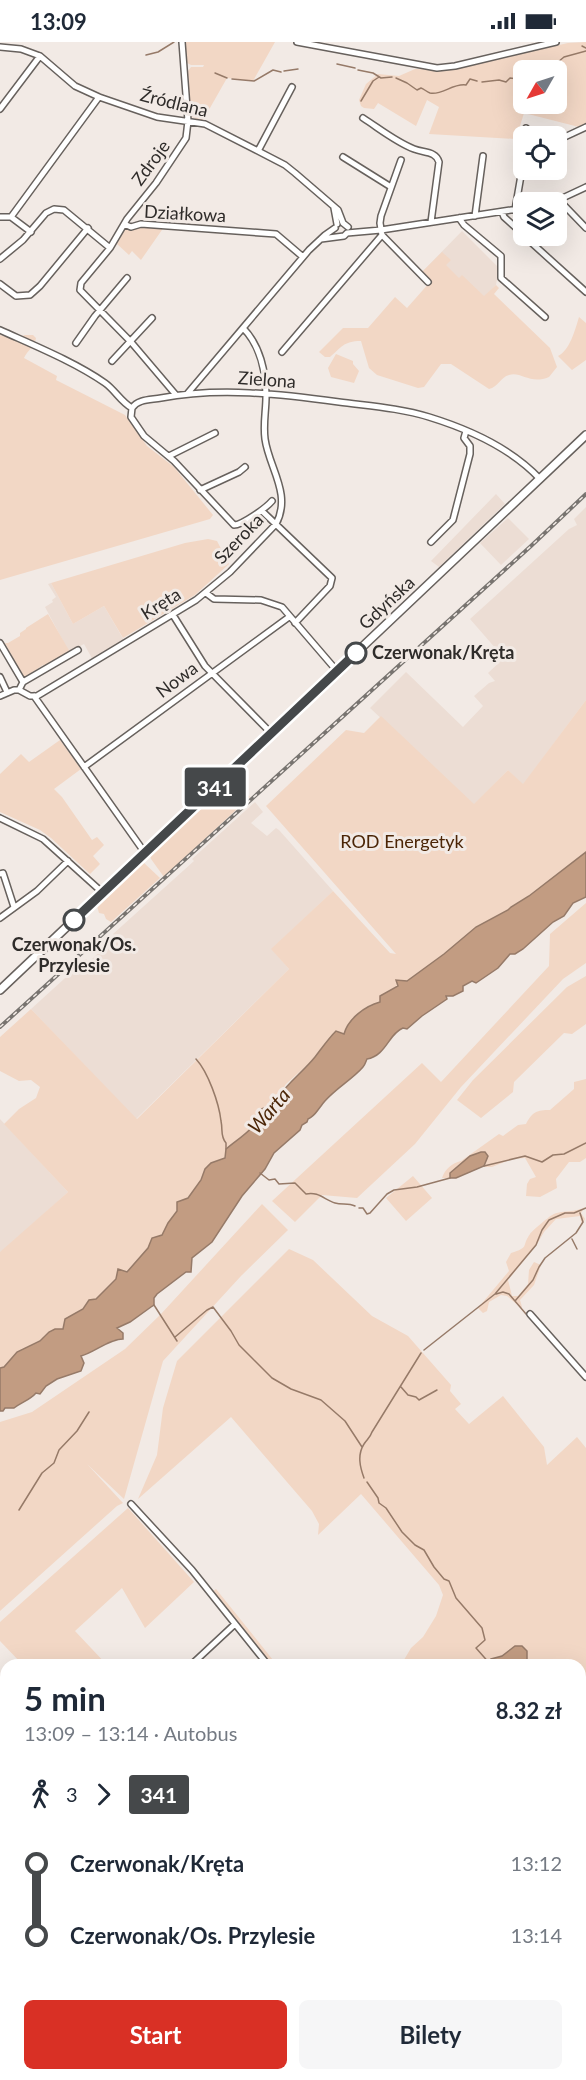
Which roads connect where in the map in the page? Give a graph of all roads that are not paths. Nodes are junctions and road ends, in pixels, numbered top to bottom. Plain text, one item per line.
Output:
1 (182, 42) edge
2 (297, 42) edge
3 (556, 42) edge
4 (0, 47) edge
5 (40, 56) junction
6 (292, 87) dead end
7 (99, 97) junction
8 (0, 109) edge
9 (363, 118) dead end
10 (188, 121) junction
11 (586, 127) edge
12 (567, 136) edge
13 (258, 151) junction
14 (483, 156) dead end
15 (343, 158) dead end
16 (401, 160) dead end
17 (391, 187) junction
18 (586, 187) edge
19 (567, 197) edge
20 (513, 210) edge
21 (567, 211) edge
22 (502, 212) junction
23 (475, 216) junction
24 (0, 217) edge
25 (10, 217) junction
26 (459, 218) junction
27 (431, 222) junction
28 (124, 224) junction
29 (513, 225) edge
30 (342, 227) junction
31 (88, 228) junction
32 (586, 228) edge
33 (31, 232) junction
34 (381, 232) junction
35 (321, 239) junction
36 (536, 246) edge
37 (110, 248) junction
38 (303, 257) junction
39 (0, 259) edge
40 (127, 278) dead end
41 (428, 282) dead end
42 (0, 284) edge
43 (586, 292) edge
44 (100, 310) junction
45 (546, 317) dead end
46 (152, 318) dead end
47 (243, 328) junction
48 (0, 330) edge
49 (131, 342) junction
50 (76, 344) dead end
51 (282, 352) dead end
52 (112, 361) dead end
53 (187, 393) junction
54 (266, 393) junction
55 (176, 395) junction
56 (132, 408) junction
57 (466, 431) junction
58 (215, 433) dead end
59 (586, 435) edge
60 (169, 456) junction
61 (245, 467) dead end
62 (540, 479) junction
63 (200, 490) junction
64 (272, 501) dead end
65 (262, 511) junction
66 (276, 524) junction
67 (431, 542) dead end
68 (206, 593) junction
69 (173, 615) junction
70 (289, 617) junction
71 (295, 623) junction
72 (0, 643) edge
73 (78, 650) dead end
74 (337, 671) junction
75 (212, 674) junction
76 (0, 677) edge
77 (23, 682) junction
78 (20, 690) junction
79 (8, 692) junction
80 (0, 696) edge
81 (34, 696) junction
82 (272, 734) junction
83 (84, 767) junction
84 (0, 818) edge
85 (145, 854) junction
86 (68, 861) junction
87 (0, 874) edge
88 (104, 893) junction
89 (14, 907) junction
90 (0, 918) edge
91 (0, 990) edge
92 (530, 1314) dead end
93 (586, 1377) edge
94 (131, 1504) dead end
95 (235, 1624) junction
96 (197, 1659) edge
97 (263, 1659) edge

1 - 10 street, Zdroje
2 - 3 street
4 - 5 street, Źródlana
5 - 7 street, Źródlana
5 - 8 street
6 - 13 street
7 - 10 street, Źródlana
7 - 25 street
9 - 27 street
10 - 13 street, Źródlana
10 - 28 street, Zdroje
11 - 12 street
13 - 30 street, Źródlana
14 - 23 street
15 - 17 street
16 - 17 street
17 - 34 street
18 - 19 street
20 - 22 street
21 - 32 street
22 - 23 street
22 - 29 street
23 - 26 street
24 - 25 street
25 - 33 street
26 - 27 street
26 - 45 street
27 - 34 street
28 - 37 street, Działkowa
28 - 38 street, Działkowa
30 - 34 street
30 - 35 street
30 - 35 street, Źródlana
31 - 33 street
31 - 37 street
31 - 42 street
33 - 39 street
34 - 41 street
34 - 51 street
35 - 38 street
36 - 43 street
37 - 44 street, Działkowa
38 - 47 street
40 - 44 street
44 - 49 street
44 - 50 street
46 - 49 street
47 - 53 street
47 - 54 street, Szeroka
48 - 56 street
49 - 52 street
49 - 55 street
53 - 54 street, Zielona
53 - 55 street, Zielona
54 - 57 street, Zielona
54 - 66 street, Szeroka
55 - 56 street, Zielona
56 - 60 street
57 - 62 street, Zielona
57 - 67 street
58 - 60 street
59 - 62 main road, Gdyńska
60 - 63 street
61 - 63 street
62 - 74 main road, Gdyńska
63 - 65 street
64 - 65 street
65 - 66 street
66 - 68 street, Szeroka
66 - 71 street
68 - 69 street, Kręta
68 - 70 street, Kręta
69 - 75 street
69 - 81 street, Kręta
70 - 71 street, Kręta
70 - 75 street, Nowa
71 - 74 street, Kręta
72 - 77 street
73 - 77 street
74 - 82 main road, Gdyńska
75 - 82 street
75 - 83 street, Nowa
76 - 79 street
77 - 78 street
78 - 79 street
78 - 81 street
79 - 80 street
81 - 83 street
82 - 85 main road, Gdyńska
83 - 85 street
84 - 86 street
85 - 88 main road, Gdyńska
86 - 88 street
86 - 89 street
87 - 89 street
88 - 91 main road, Gdyńska
89 - 90 street
92 - 93 street
94 - 95 street
95 - 96 street
95 - 97 street

